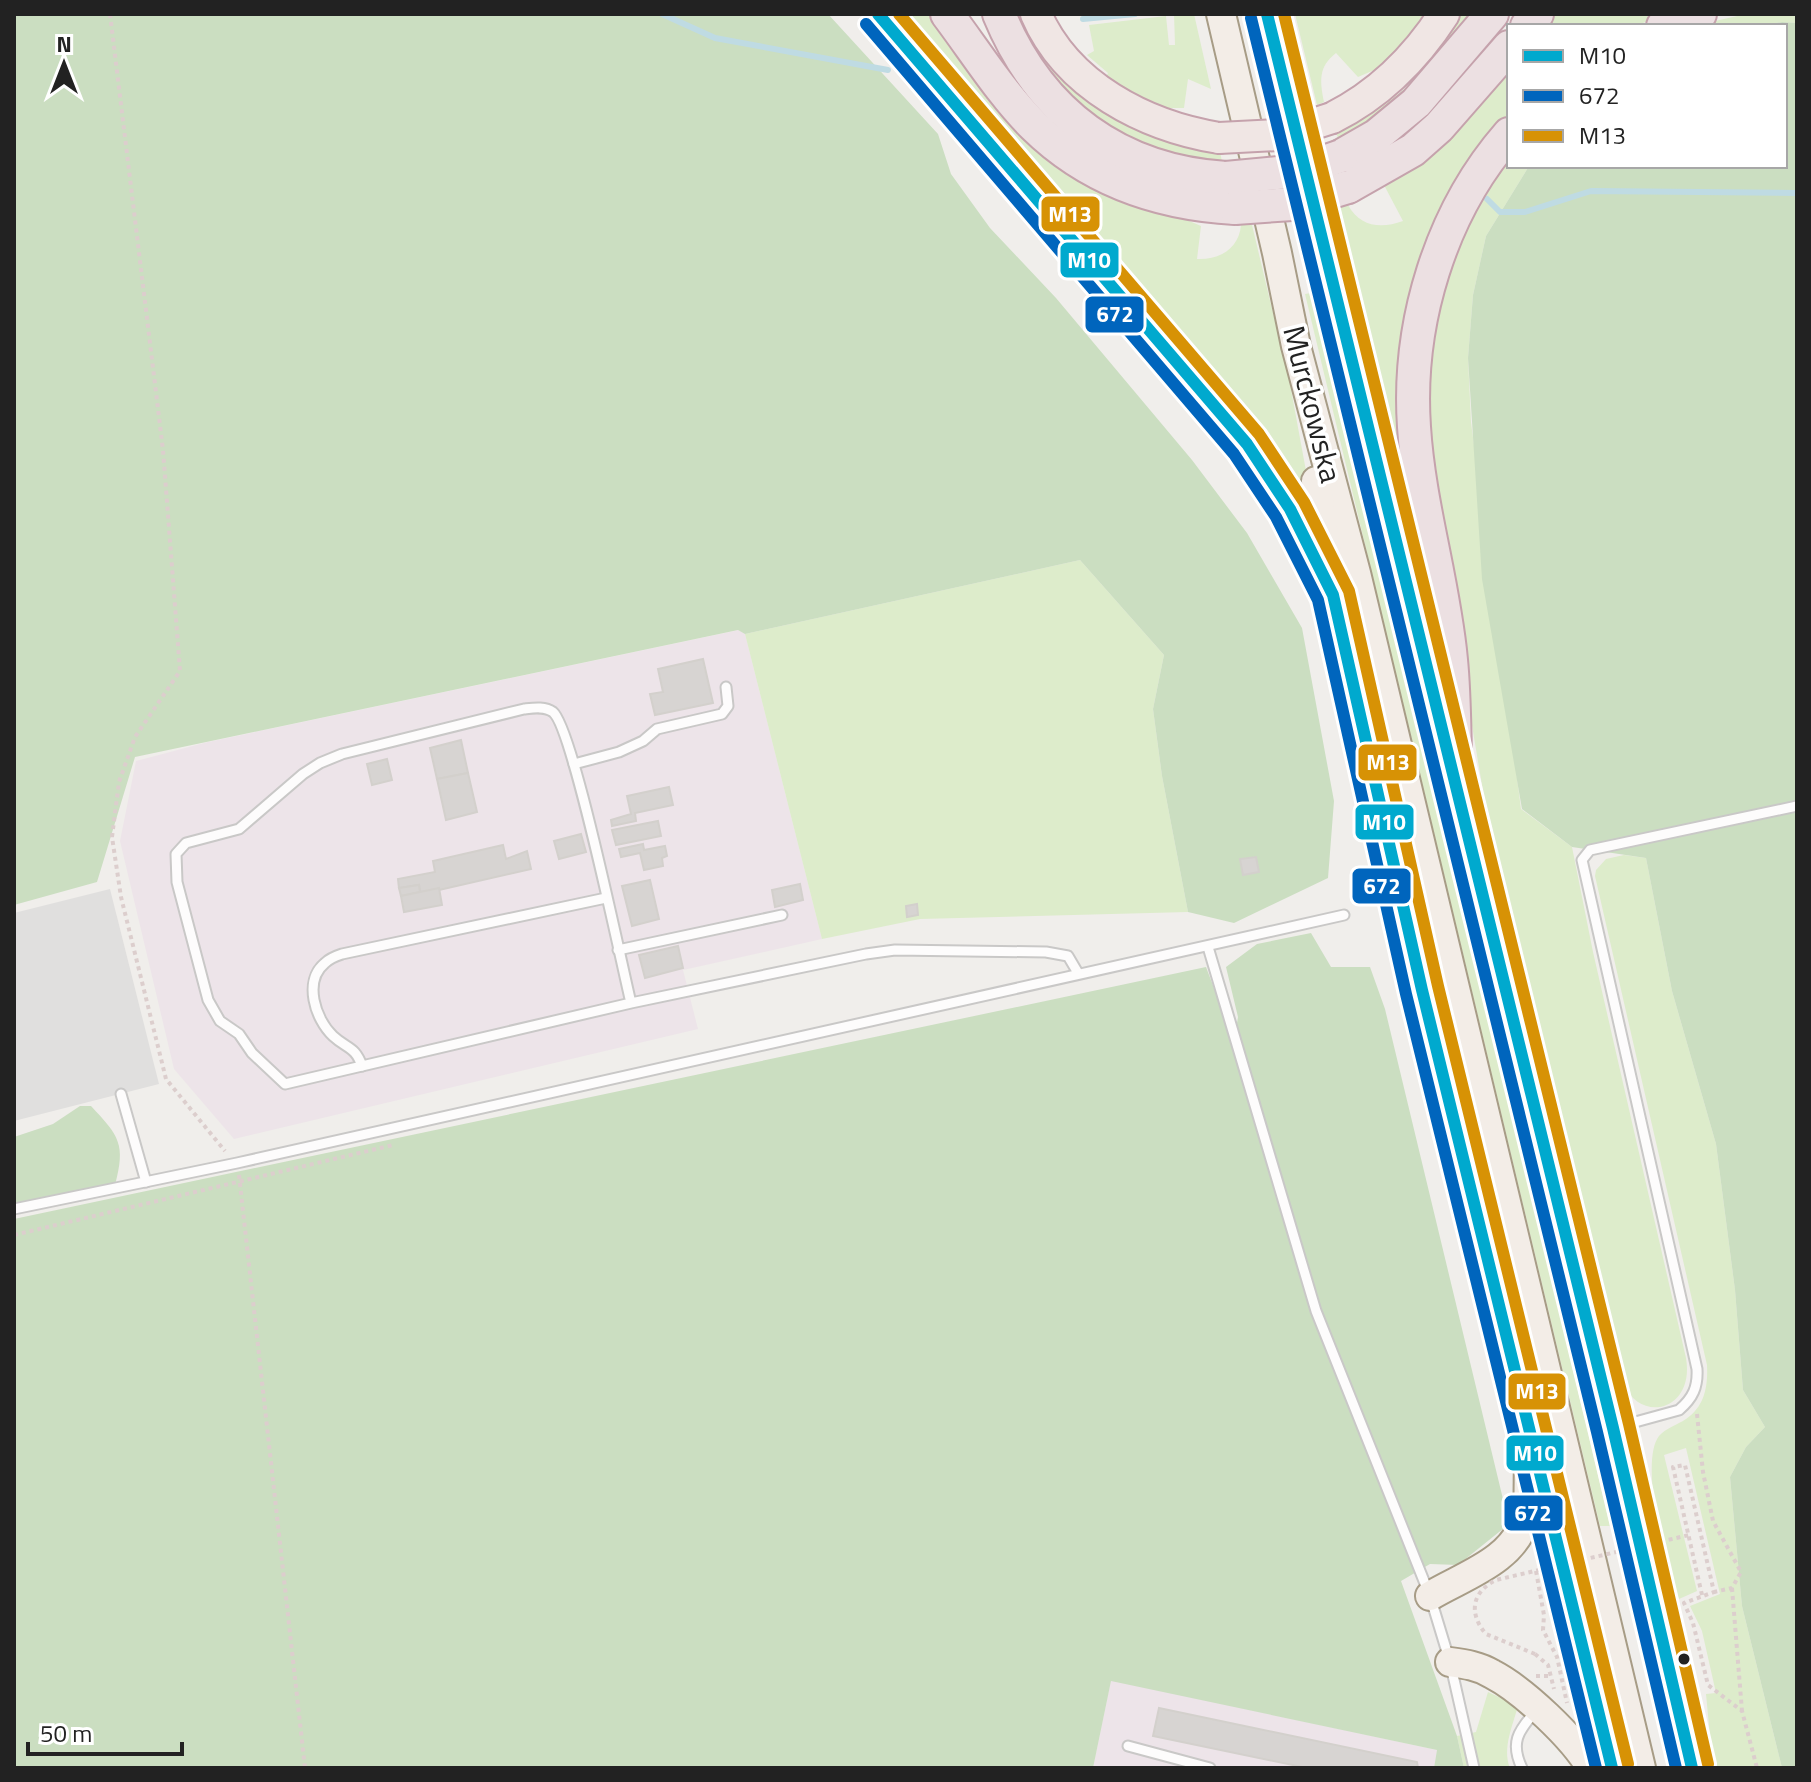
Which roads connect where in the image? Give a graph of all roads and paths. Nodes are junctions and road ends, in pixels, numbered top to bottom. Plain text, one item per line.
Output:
1 (110, 14) edge
2 (878, 14) edge
3 (947, 14) edge
4 (999, 14) edge
5 (1036, 14) edge
6 (1221, 14) edge
7 (1267, 14) edge
8 (1444, 14) edge
9 (1492, 14) edge
10 (1700, 14) edge
11 (1669, 24) edge
12 (1507, 49) edge
13 (1507, 137) edge
14 (1345, 172) junction
15 (1230, 193) junction
16 (1296, 346) junction
17 (1333, 595) junction
18 (726, 687) dead end
19 (574, 764) junction
20 (1456, 782) junction
21 (1797, 806) edge
22 (606, 898) junction
23 (782, 915) dead end
24 (1344, 915) dead end
25 (1208, 947) junction
26 (618, 950) junction
27 (1078, 973) junction
28 (631, 1003) junction
29 (362, 1066) junction
30 (121, 1094) dead end
31 (237, 1163) junction
32 (146, 1182) junction
33 (14, 1209) edge
34 (1694, 1392) junction
35 (1529, 1428) junction
36 (1613, 1428) junction
37 (1689, 1535) junction
38 (1536, 1571) junction
39 (1732, 1588) junction
40 (1714, 1592) junction
41 (1702, 1595) junction
42 (1430, 1596) junction
43 (1450, 1662) junction
44 (1549, 1676) dead end
45 (1537, 1709) junction
46 (1569, 1711) dead end
47 (1742, 1711) junction
48 (1128, 1746) dead end
49 (305, 1768) edge
50 (1210, 1768) edge
51 (1474, 1768) edge
52 (1522, 1768) edge
53 (1591, 1768) edge
54 (1612, 1768) edge
55 (1641, 1768) edge
56 (1692, 1768) edge
57 (1757, 1768) edge

1 - 31 path
2 - 17 main road
3 - 15 highway
4 - 15 highway
5 - 8 highway, bridge
6 - 16 main road, Murckowska
7 - 20 main road, Murckowska
9 - 14 highway
10 - 11 highway
12 - 14 highway
13 - 20 highway
14 - 15 highway, bridge
16 - 17 main road
16 - 55 main road, Murckowska
17 - 35 main road
18 - 19 lane
19 - 22 lane
19 - 29 lane
20 - 36 main road, Murckowska
21 - 34 lane
22 - 26 lane
22 - 29 lane
23 - 26 lane
24 - 25 lane
25 - 27 lane
25 - 42 lane
26 - 28 lane
27 - 28 lane
27 - 31 lane
28 - 29 lane
30 - 32 lane
31 - 32 lane
31 - 49 path
32 - 33 lane
34 - 36 lane
34 - 39 path
35 - 42 main road
35 - 54 main road
36 - 56 main road, Murckowska
37 - 38 path, bridge
37 - 40 path
37 - 41 path
38 - 44 path, bridge
38 - 46 path
39 - 40 path
39 - 47 path
40 - 41 path
41 - 47 path
42 - 43 lane
43 - 45 main road
43 - 51 lane
45 - 52 lane
45 - 53 main road
47 - 57 path
48 - 50 lane

